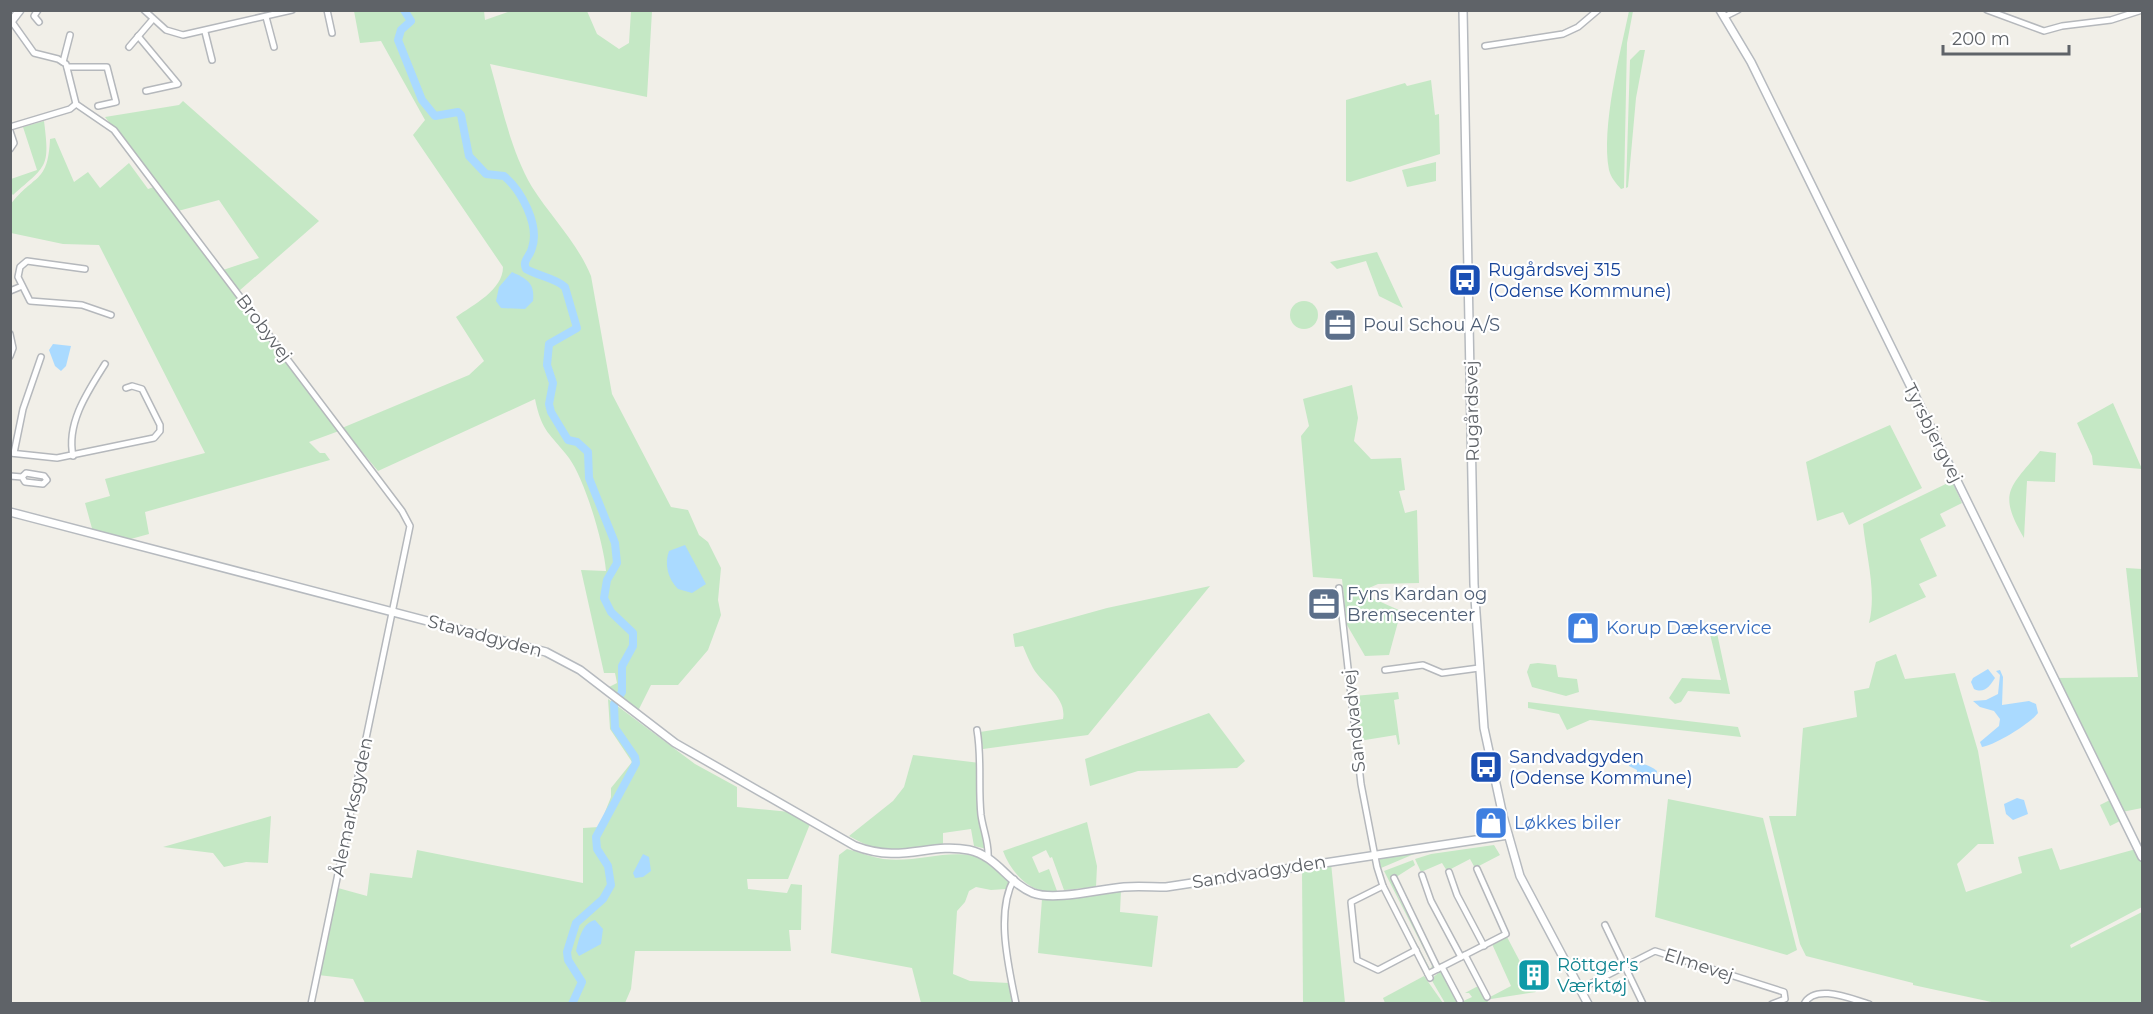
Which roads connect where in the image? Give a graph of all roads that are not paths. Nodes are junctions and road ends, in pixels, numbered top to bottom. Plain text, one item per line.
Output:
1 (38, 10) edge
2 (144, 10) edge
3 (292, 10) edge
4 (327, 10) edge
5 (1463, 10) edge
6 (1598, 10) edge
7 (1738, 10) edge
8 (1987, 10) edge
9 (2142, 10) edge
10 (1722, 14) edge
11 (14, 16) edge
12 (266, 17) junction
13 (153, 19) junction
14 (39, 22) dead end
15 (205, 32) junction
16 (332, 33) dead end
17 (70, 36) dead end
18 (138, 36) junction
19 (1485, 46) dead end
20 (129, 47) dead end
21 (274, 47) dead end
22 (212, 60) dead end
23 (63, 62) junction
24 (68, 68) junction
25 (146, 91) dead end
26 (76, 104) junction
27 (98, 106) dead end
28 (10, 129) edge
29 (10, 149) edge
30 (81, 267) dead end
31 (22, 286) junction
32 (10, 291) edge
33 (111, 315) dead end
34 (10, 334) edge
35 (10, 356) edge
36 (41, 357) dead end
37 (105, 368) dead end
38 (130, 385) dead end
39 (12, 453) edge
40 (73, 456) junction
41 (10, 477) edge
42 (22, 477) dead end
43 (10, 512) edge
44 (1339, 588) dead end
45 (393, 611) junction
46 (1479, 668) junction
47 (1385, 670) dead end
48 (977, 730) dead end
49 (1508, 835) junction
50 (1375, 854) junction
51 (2142, 857) edge
52 (988, 858) junction
53 (1477, 869) dead end
54 (1449, 872) dead end
55 (1422, 875) dead end
56 (1394, 878) dead end
57 (1014, 879) junction
58 (1383, 886) junction
59 (1605, 926) dead end
60 (1484, 946) junction
61 (1416, 950) junction
62 (1463, 956) junction
63 (1624, 965) junction
64 (1440, 968) junction
65 (1580, 989) junction
66 (1487, 997) dead end
67 (1460, 1002) dead end
68 (311, 1004) edge
69 (1016, 1004) edge
70 (1588, 1004) edge
71 (1643, 1004) edge
72 (1772, 1004) edge
73 (1804, 1004) edge
74 (1869, 1004) edge

1 - 14 street
2 - 13 street
3 - 12 street
4 - 16 street
5 - 46 street, Rugårdsvej
6 - 19 street
7 - 10 street
8 - 9 street
10 - 51 street, Tyrsbjergvej
11 - 23 street
12 - 15 street
12 - 21 street
13 - 15 street
13 - 18 street
15 - 22 street
17 - 23 street
18 - 20 street
18 - 25 street
23 - 24 street
24 - 26 street
24 - 27 street
26 - 28 street
26 - 45 street, Brobyvej
28 - 29 street
30 - 31 street
31 - 32 street
31 - 33 street
34 - 35 street
36 - 39 street
37 - 40 street
38 - 40 street
39 - 40 street
41 - 42 street
43 - 45 street, Stavadgyden
44 - 50 street, Sandvadvej
45 - 52 street, Stavadgyden
45 - 68 street, Ålemarksgyden
46 - 47 street
46 - 49 street, Rugårdsvej
48 - 52 street
49 - 50 street, Sandvadgyden
49 - 65 street, Rugårdsvej
50 - 57 street, Sandvadgyden
50 - 58 street, Sandvadvej
52 - 57 street, Stavadgyden
53 - 60 street
54 - 60 street
55 - 62 street
56 - 64 street
57 - 69 street
58 - 61 street, Sandvadvej
58 - 61 street
59 - 63 street
60 - 62 street
61 - 64 street, Sandvadvej
62 - 64 street
62 - 66 street
63 - 65 street, Elmevej
63 - 71 street
63 - 72 street, Elmevej
64 - 67 street
65 - 70 street, Rugårdsvej
73 - 74 street

